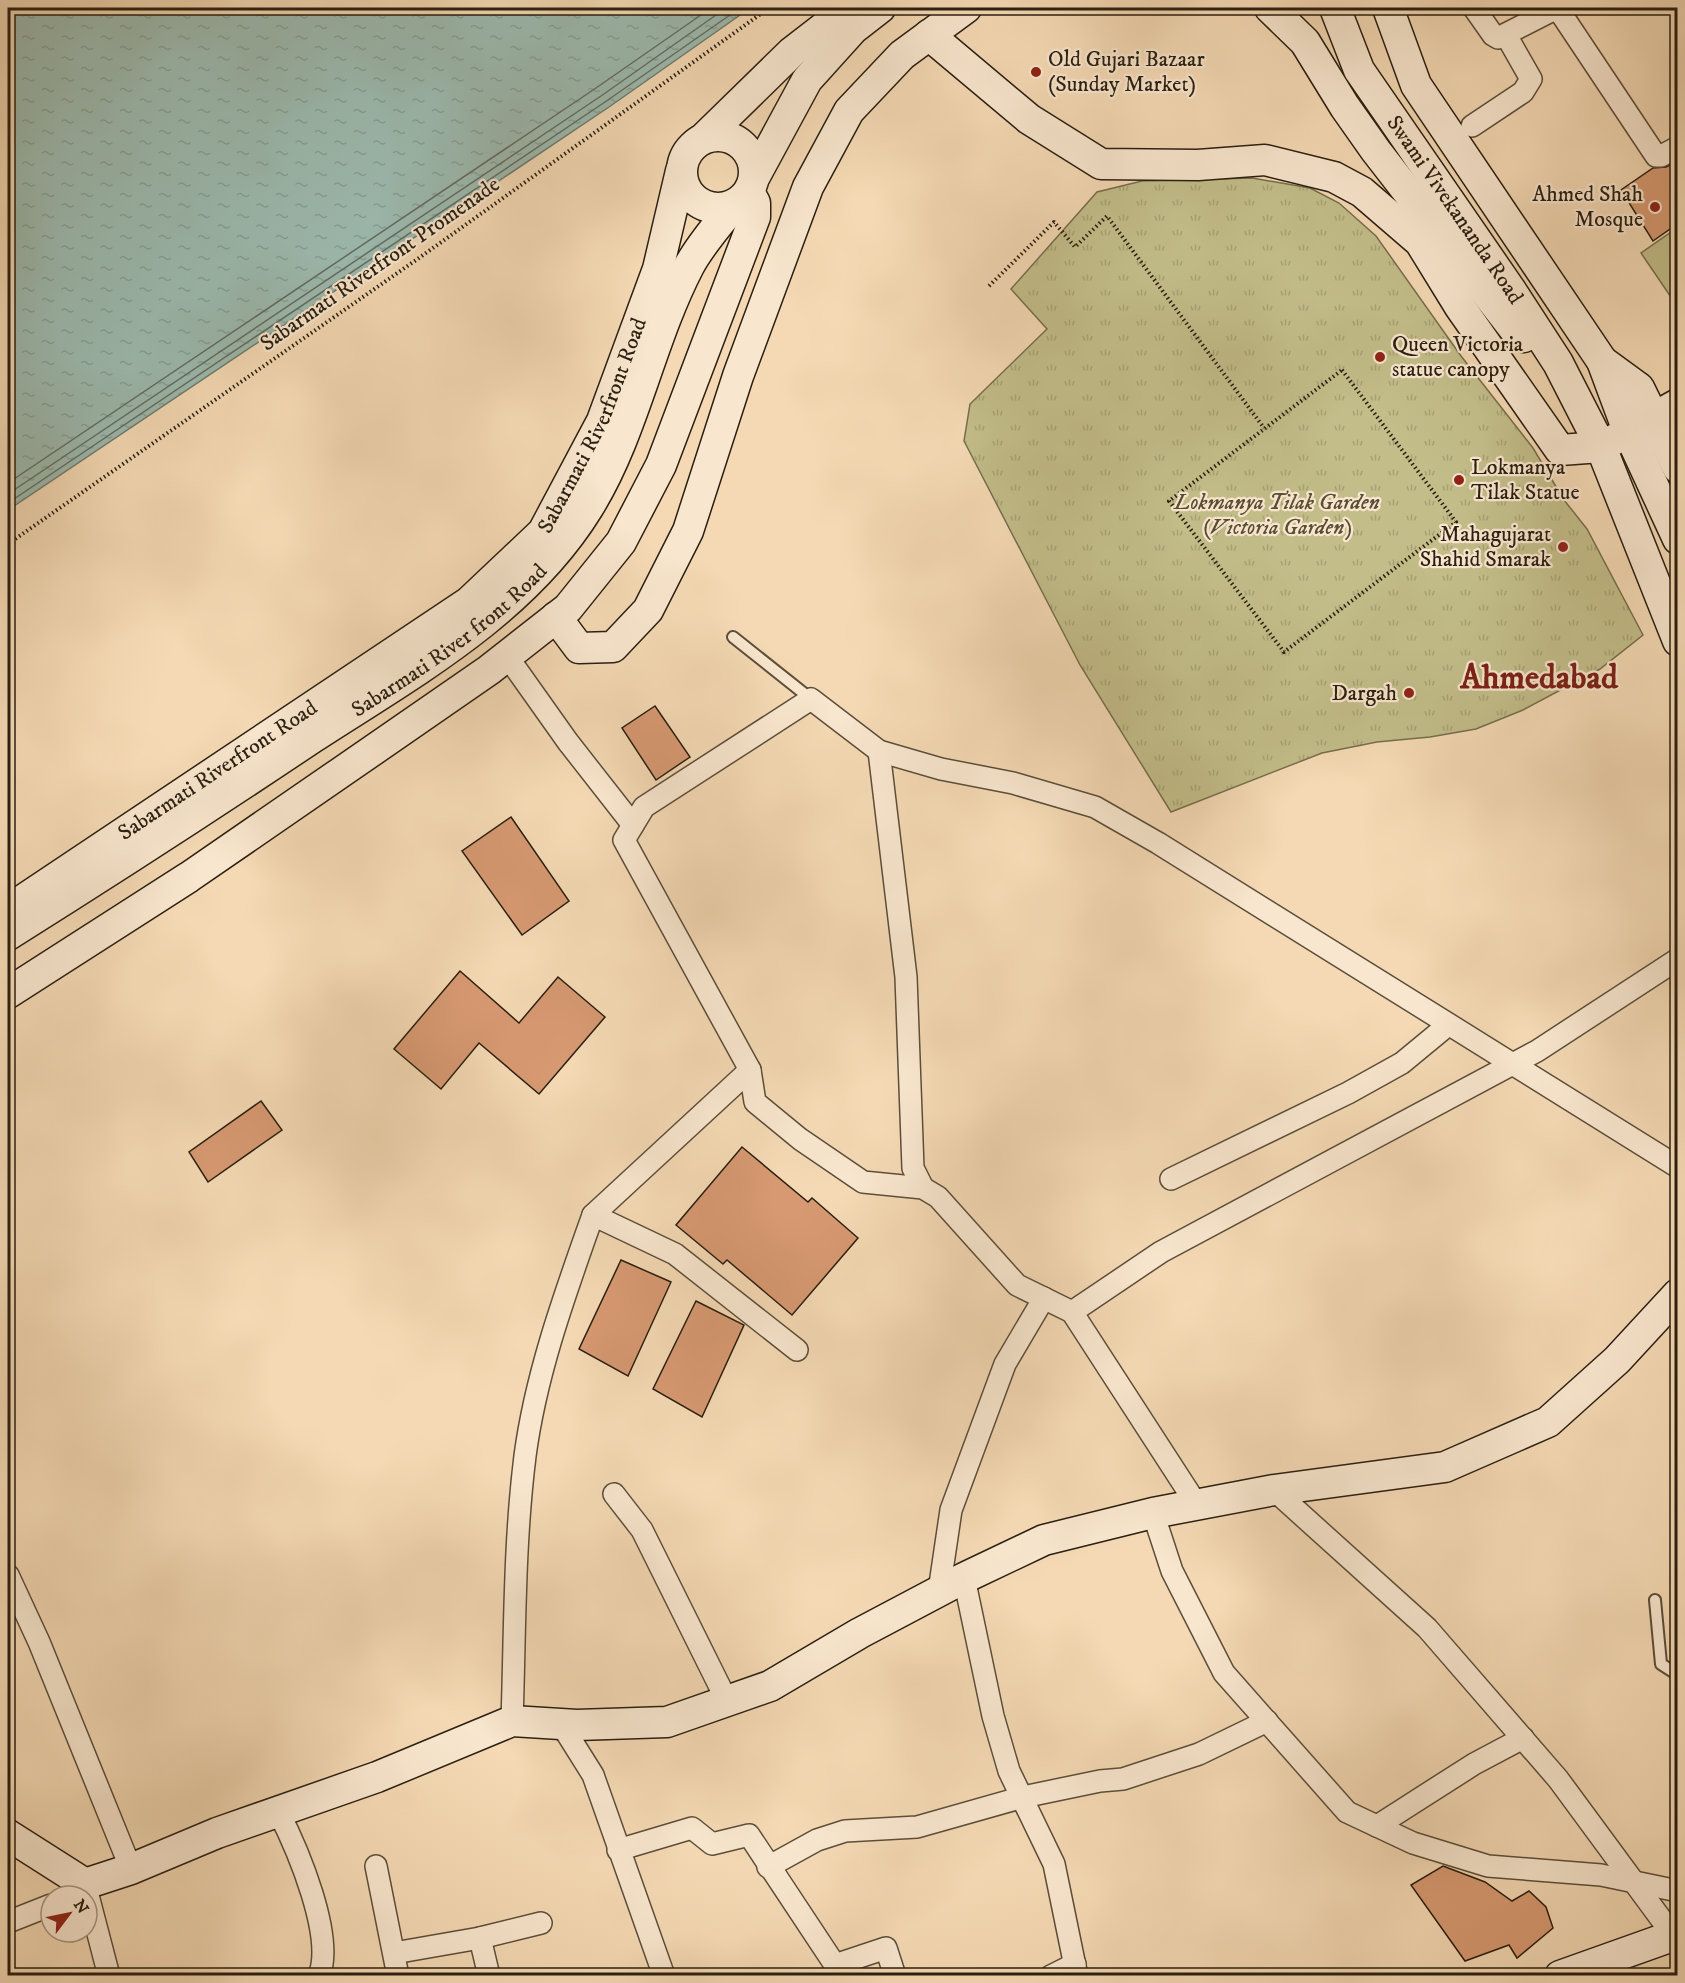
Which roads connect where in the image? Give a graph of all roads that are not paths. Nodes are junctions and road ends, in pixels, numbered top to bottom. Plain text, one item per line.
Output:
1 (849, 8) edge
2 (880, 8) edge
3 (966, 8) edge
4 (1270, 8) edge
5 (1335, 8) edge
6 (1388, 8) edge
7 (1474, 8) edge
8 (929, 35) junction
9 (1506, 35) junction
10 (1472, 126) dead end
11 (706, 136) junction
12 (1677, 147) edge
13 (681, 171) junction
14 (746, 191) junction
15 (1558, 363) junction
16 (1653, 418) edge
17 (1601, 447) junction
18 (1677, 468) edge
19 (1677, 539) edge
20 (556, 617) junction
21 (733, 637) dead end
22 (1677, 641) edge
23 (507, 656) junction
24 (811, 699) junction
25 (879, 750) junction
26 (633, 825) junction
27 (8, 910) edge
28 (8, 935) edge
29 (1677, 959) edge
30 (8, 993) edge
31 (1448, 1025) junction
32 (1512, 1066) junction
33 (750, 1071) junction
34 (1677, 1167) edge
35 (1171, 1179) dead end
36 (923, 1188) junction
37 (593, 1215) junction
38 (1677, 1294) edge
39 (1044, 1298) junction
40 (1072, 1312) junction
41 (797, 1350) dead end
42 (1274, 1490) junction
43 (614, 1494) dead end
44 (1197, 1505) junction
45 (1153, 1513) junction
46 (8, 1575) edge
47 (952, 1585) junction
48 (1655, 1600) dead end
49 (1677, 1675) edge
50 (727, 1701) junction
51 (512, 1721) junction
52 (1267, 1721) junction
53 (561, 1724) junction
54 (1523, 1738) junction
55 (1023, 1797) junction
56 (278, 1811) junction
57 (1377, 1826) junction
58 (8, 1835) edge
59 (618, 1850) junction
60 (376, 1866) dead end
61 (768, 1867) junction
62 (131, 1869) junction
63 (1632, 1881) junction
64 (74, 1884) edge
65 (99, 1884) edge
66 (1677, 1892) edge
67 (39, 1910) edge
68 (8, 1922) edge
69 (541, 1923) dead end
70 (1676, 1937) edge
71 (480, 1938) junction
72 (99, 1942) edge
73 (394, 1953) junction
74 (1595, 1969) edge
75 (1076, 1970) edge
76 (109, 1976) edge
77 (319, 1976) edge
78 (398, 1976) edge
79 (489, 1976) edge
80 (664, 1976) edge
81 (895, 1976) edge
82 (1051, 1976) edge
83 (1560, 1976) edge

1 - 11 main road
2 - 14 main road, Sabarmati River front Road
3 - 8 main road
4 - 15 main road
5 - 15 main road, Swami Vivekananda Road
6 - 16 main road
7 - 9 street
8 - 17 main road
8 - 20 main road
9 - 10 street
9 - 12 street
11 - 13 main road
11 - 14 main road
13 - 14 main road
13 - 27 main road, Sabarmati Riverfront Road
14 - 20 main road
14 - 28 main road, Sabarmati River front Road
15 - 17 main road, Swami Vivekananda Road
16 - 17 main road
16 - 18 main road
16 - 19 main road
17 - 22 main road, Swami Vivekananda Road
20 - 23 main road
21 - 24 lane
23 - 26 street
23 - 30 main road
24 - 25 street
24 - 26 street
25 - 31 street
25 - 36 street
26 - 33 street
29 - 32 street
31 - 32 street
31 - 35 street
32 - 34 street
32 - 40 street
33 - 36 street
33 - 37 street
36 - 39 street
37 - 41 street
37 - 51 street
38 - 42 main road
39 - 40 street
39 - 47 street
40 - 44 street
42 - 44 main road
42 - 54 street
43 - 50 street
44 - 45 main road
45 - 47 main road
45 - 52 street
46 - 62 street
47 - 50 main road
47 - 55 street
48 - 49 lane
50 - 53 main road
51 - 53 main road
51 - 56 main road
52 - 55 street
52 - 57 street
53 - 59 street
54 - 57 street
54 - 63 street
55 - 61 street
55 - 75 street
56 - 62 main road
56 - 77 street
57 - 63 street
58 - 64 main road
59 - 61 street
59 - 80 street
60 - 73 street
61 - 81 street
62 - 65 main road
63 - 66 street
63 - 70 street
67 - 68 street
69 - 71 street
70 - 74 main road
71 - 73 street
71 - 79 street
72 - 76 street
73 - 78 street
74 - 83 main road
75 - 82 street

